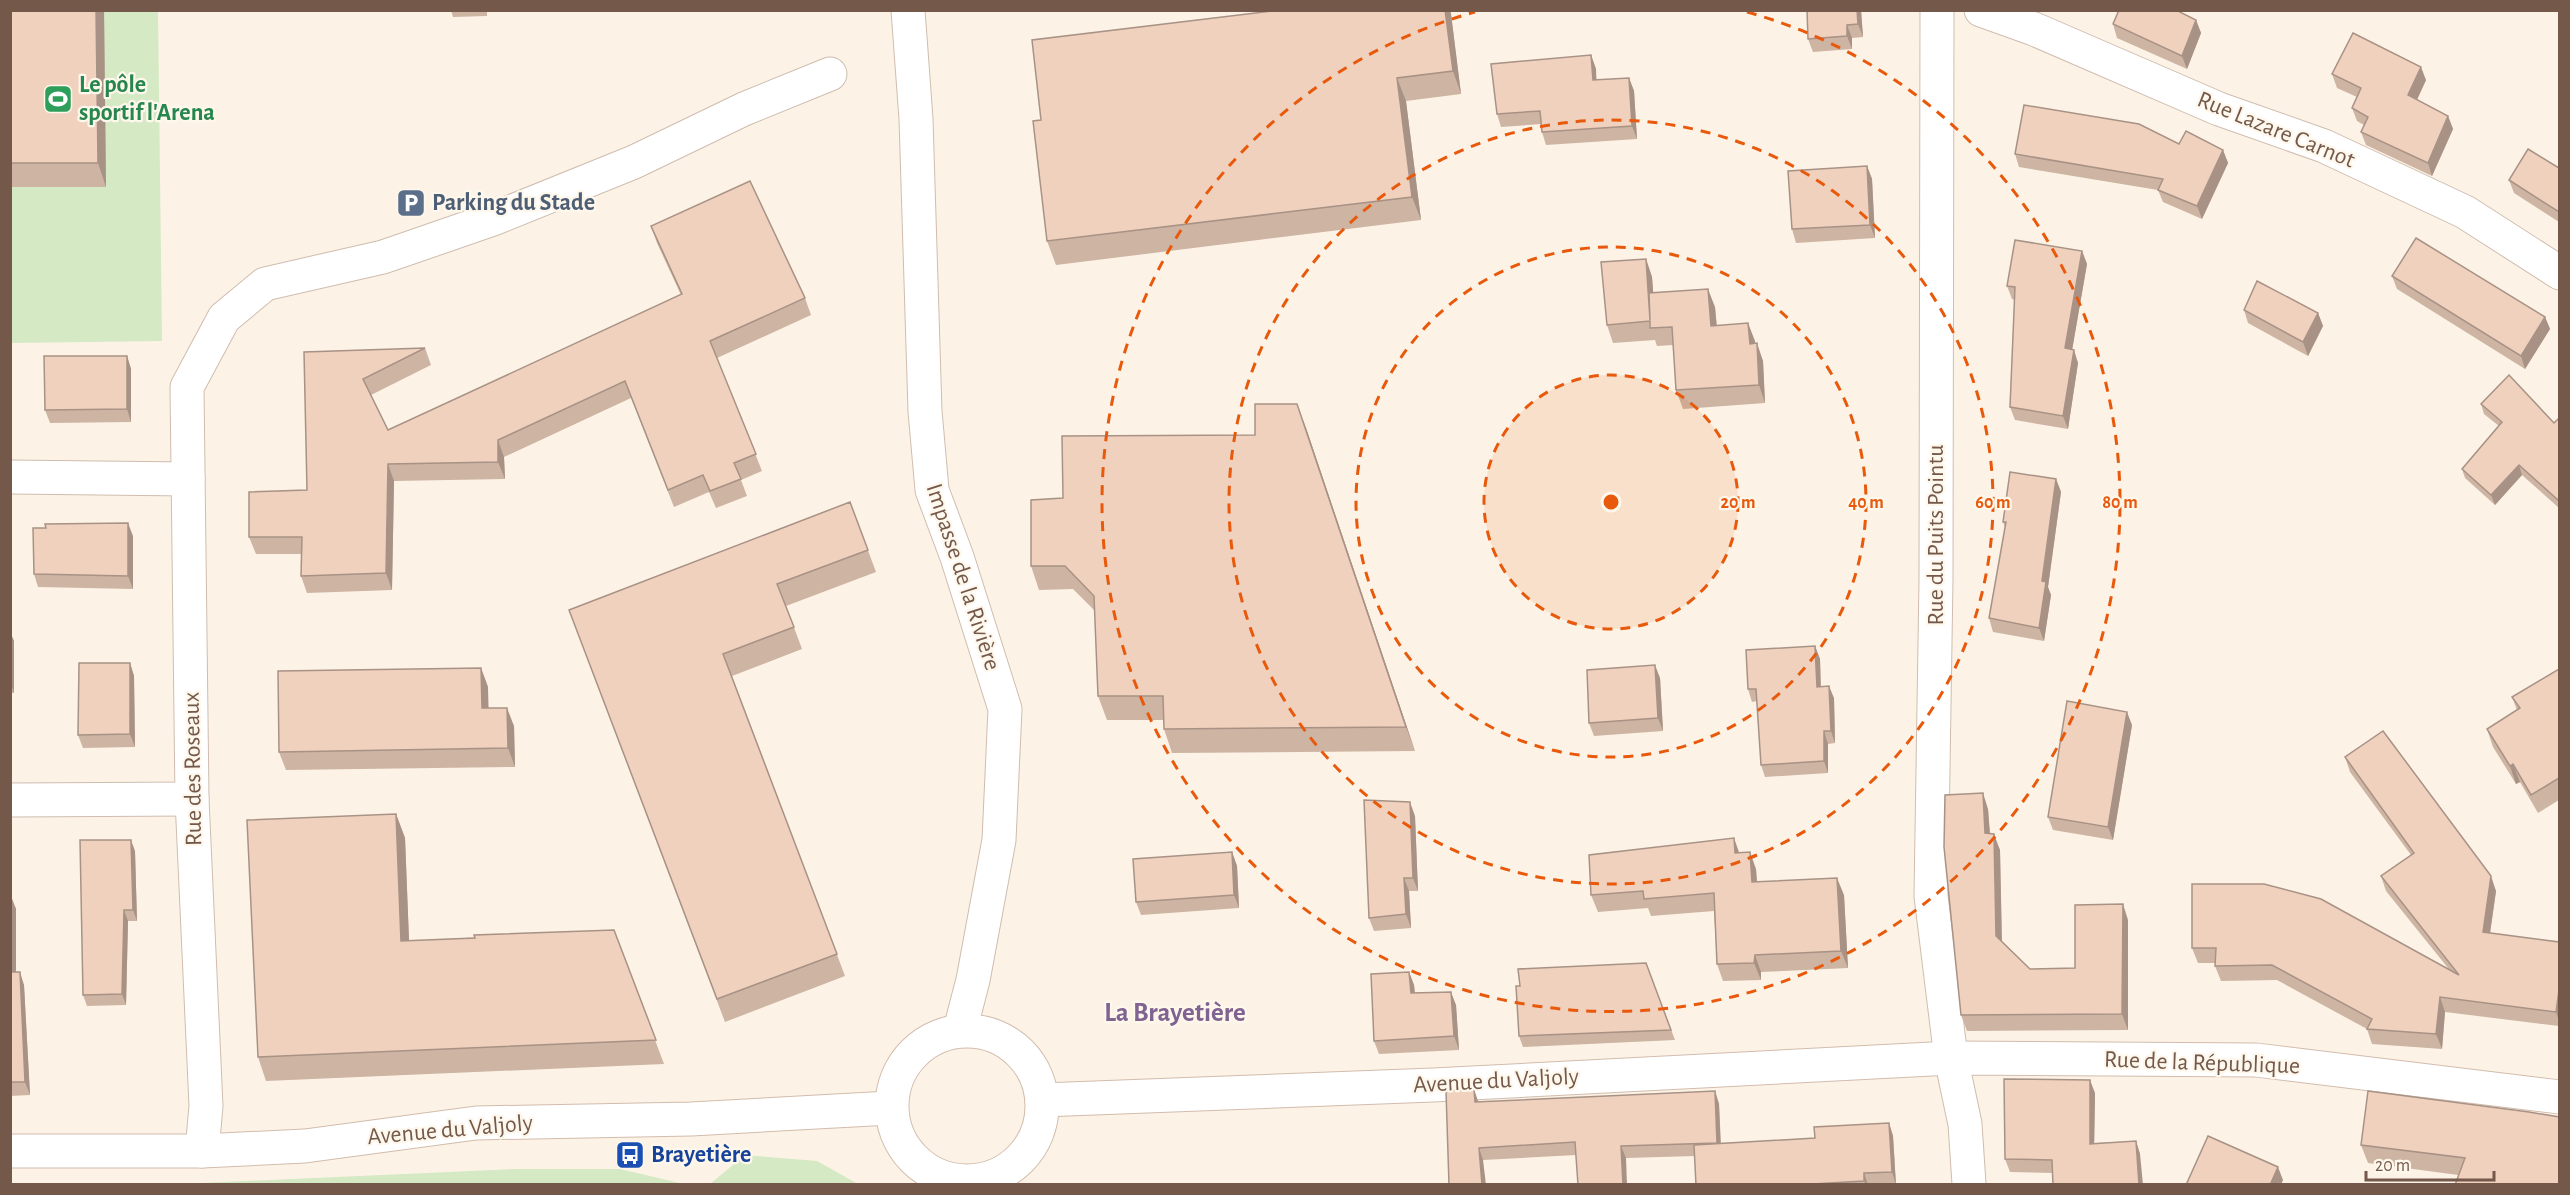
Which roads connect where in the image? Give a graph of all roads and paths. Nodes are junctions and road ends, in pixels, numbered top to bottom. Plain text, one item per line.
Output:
1 (908, 10) edge
2 (1938, 10) edge
3 (1981, 10) edge
4 (830, 74) dead end
5 (2559, 273) edge
6 (10, 477) edge
7 (188, 479) junction
8 (192, 799) junction
9 (10, 800) edge
10 (960, 1030) junction
11 (1950, 1058) junction
12 (2559, 1097) edge
13 (1042, 1101) junction
14 (890, 1108) junction
15 (10, 1151) edge
16 (202, 1151) junction
17 (977, 1183) edge
18 (1969, 1185) edge

1 - 10 street, Impasse de la Rivière
2 - 11 street, Rue du Puits Pointu
3 - 5 street, Rue Lazare Carnot
4 - 7 street, Rue des Roseaux
6 - 7 street
7 - 8 street, Rue des Roseaux
8 - 9 street
8 - 16 street, Rue des Roseaux
10 - 13 street
10 - 14 street
11 - 12 street, Rue de la République
11 - 13 street, Avenue du Valjoly
11 - 18 street, Rue du Puits Pointu
13 - 17 street
14 - 16 street, Avenue du Valjoly
14 - 17 street
15 - 16 street, Avenue du Valjoly

